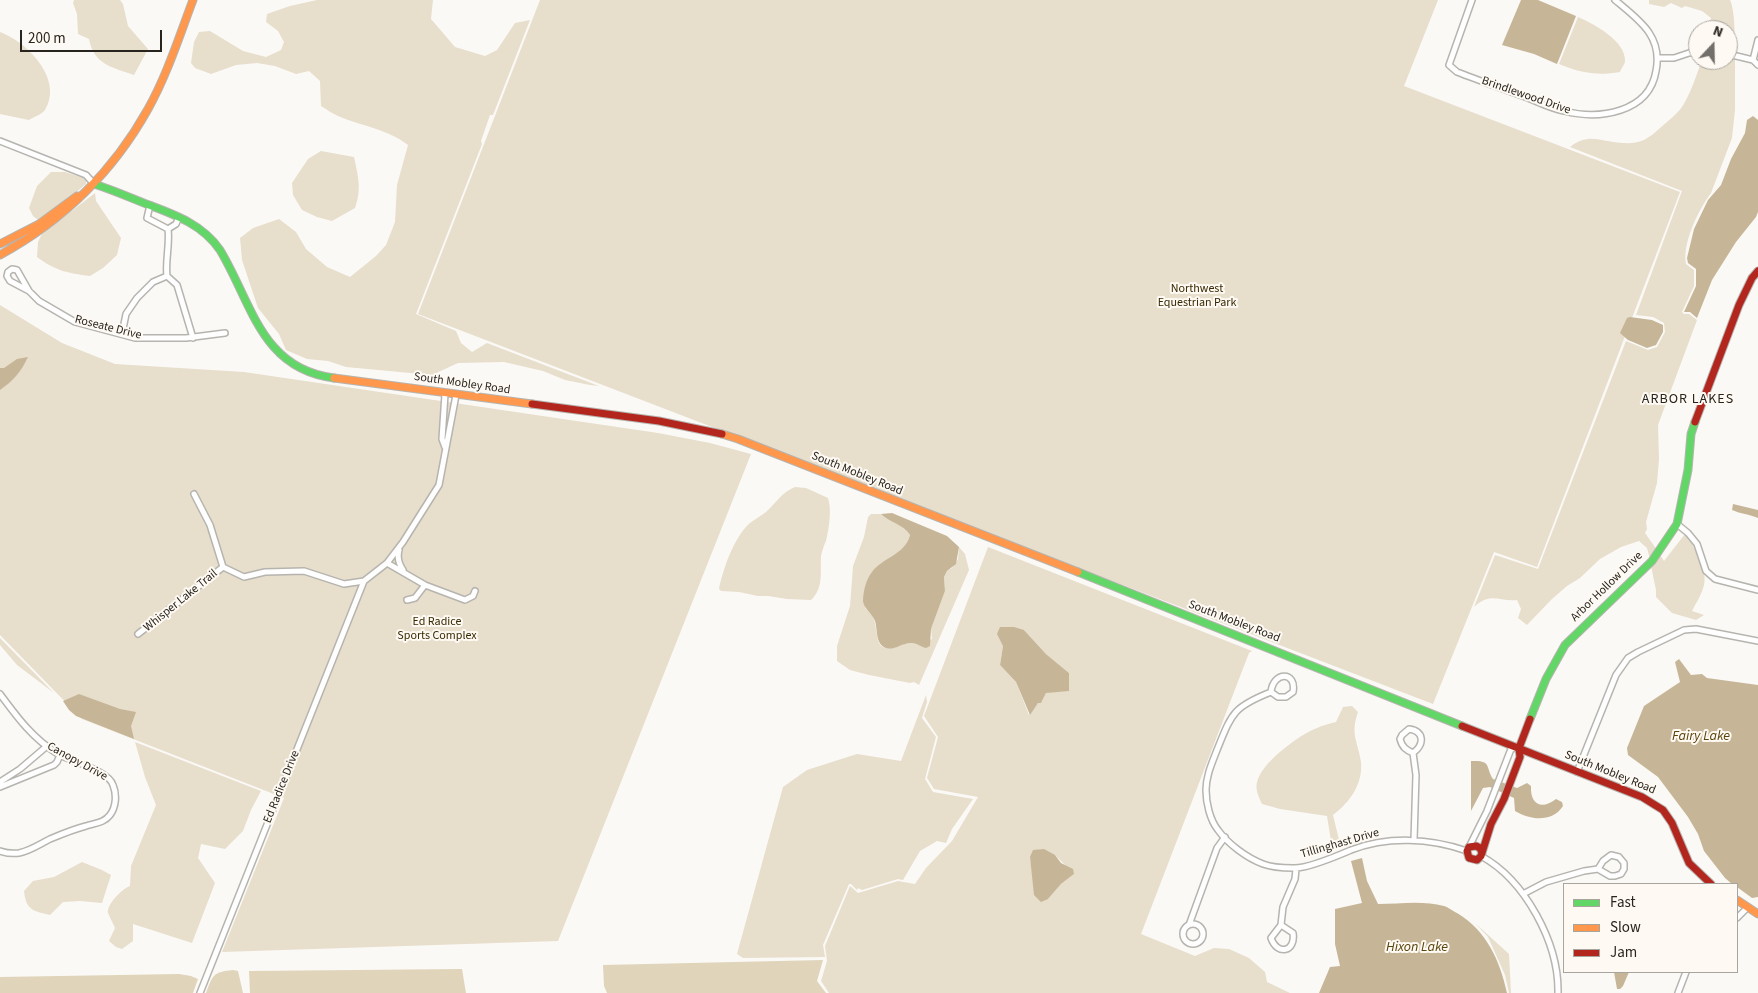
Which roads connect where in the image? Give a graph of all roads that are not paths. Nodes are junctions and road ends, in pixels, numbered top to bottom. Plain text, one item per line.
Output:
1 (193, 0) edge
2 (1472, 0) edge
3 (1615, 0) edge
4 (1758, 40) edge
5 (1688, 52) edge
6 (1738, 56) edge
7 (1658, 58) junction
8 (1752, 60) junction
9 (1758, 66) edge
10 (0, 141) edge
11 (94, 184) junction
12 (150, 205) junction
13 (179, 217) junction
14 (168, 229) junction
15 (0, 244) edge
16 (0, 255) edge
17 (1758, 271) edge
18 (167, 276) junction
19 (28, 292) junction
20 (225, 333) dead end
21 (122, 334) junction
22 (193, 338) junction
23 (444, 394) junction
24 (456, 395) junction
25 (445, 448) junction
26 (194, 494) dead end
27 (1677, 524) junction
28 (402, 542) junction
29 (387, 563) junction
30 (223, 567) junction
31 (404, 573) junction
32 (364, 581) junction
33 (425, 585) junction
34 (1758, 590) edge
35 (475, 591) dead end
36 (407, 600) dead end
37 (138, 634) dead end
38 (1758, 641) edge
39 (1271, 692) junction
40 (0, 694) edge
41 (47, 746) junction
42 (1519, 748) junction
43 (1413, 753) junction
44 (60, 755) junction
45 (1577, 772) junction
46 (0, 782) edge
47 (1498, 785) junction
48 (1509, 785) junction
49 (0, 787) edge
50 (1225, 837) junction
51 (1414, 840) junction
52 (1468, 849) junction
53 (0, 851) edge
54 (1481, 854) junction
55 (1598, 868) junction
56 (1296, 869) junction
57 (1710, 883) edge
58 (1524, 894) junction
59 (1738, 901) edge
60 (1748, 907) junction
61 (1758, 914) edge
62 (1738, 917) edge
63 (1281, 924) junction
64 (1189, 925) junction
65 (1686, 973) edge
66 (200, 993) edge
67 (1558, 993) edge
68 (1678, 993) edge

1 - 11 street
2 - 7 street, Brindlewood Drive
3 - 7 street, Brindlewood Drive
4 - 8 street
5 - 7 street
6 - 8 street
8 - 9 street
10 - 11 street, South Mobley Road
11 - 12 street, South Mobley Road
11 - 15 street
11 - 16 street
12 - 13 street, South Mobley Road
12 - 14 street
13 - 14 street
13 - 23 street, South Mobley Road
14 - 18 street
17 - 27 street, Arbor Hollow Drive
18 - 21 street
18 - 22 street
19 - 19 street, Roseate Drive
19 - 21 street, Roseate Drive
20 - 22 street, Roseate Drive
21 - 22 street, Roseate Drive
23 - 24 street, South Mobley Road
23 - 25 street
24 - 25 street
24 - 42 street, South Mobley Road
25 - 28 street
26 - 30 street
27 - 34 street
27 - 42 street, Arbor Hollow Drive
28 - 29 street
28 - 31 street
29 - 31 street
29 - 32 street
30 - 32 street
30 - 37 street, Whisper Lake Trail
31 - 33 street
32 - 66 street, Ed Radice Drive
33 - 35 street
33 - 36 street
38 - 45 street
39 - 39 street, Tillinghast Drive
39 - 50 street, Tillinghast Drive
40 - 41 street, Canopy Drive
41 - 44 street, Canopy Drive
41 - 46 street
42 - 45 street, South Mobley Road
42 - 47 street
42 - 48 street, Arbor Hollow Drive
43 - 43 street
43 - 51 street
44 - 49 street
44 - 53 street, Canopy Drive
45 - 57 street, South Mobley Road
47 - 48 street
47 - 52 street
48 - 54 street, Arbor Hollow Drive
50 - 56 street, Tillinghast Drive
50 - 64 street
51 - 52 street, Tillinghast Drive
51 - 56 street, Tillinghast Drive
52 - 54 street, Tillinghast Drive
52 - 54 street, Tillinghast Drive
54 - 58 street, Tillinghast Drive
55 - 55 street
55 - 58 street
56 - 63 street
58 - 67 street, Tillinghast Drive
59 - 60 street
60 - 61 street
60 - 62 street
63 - 63 street
64 - 64 street
65 - 68 street

